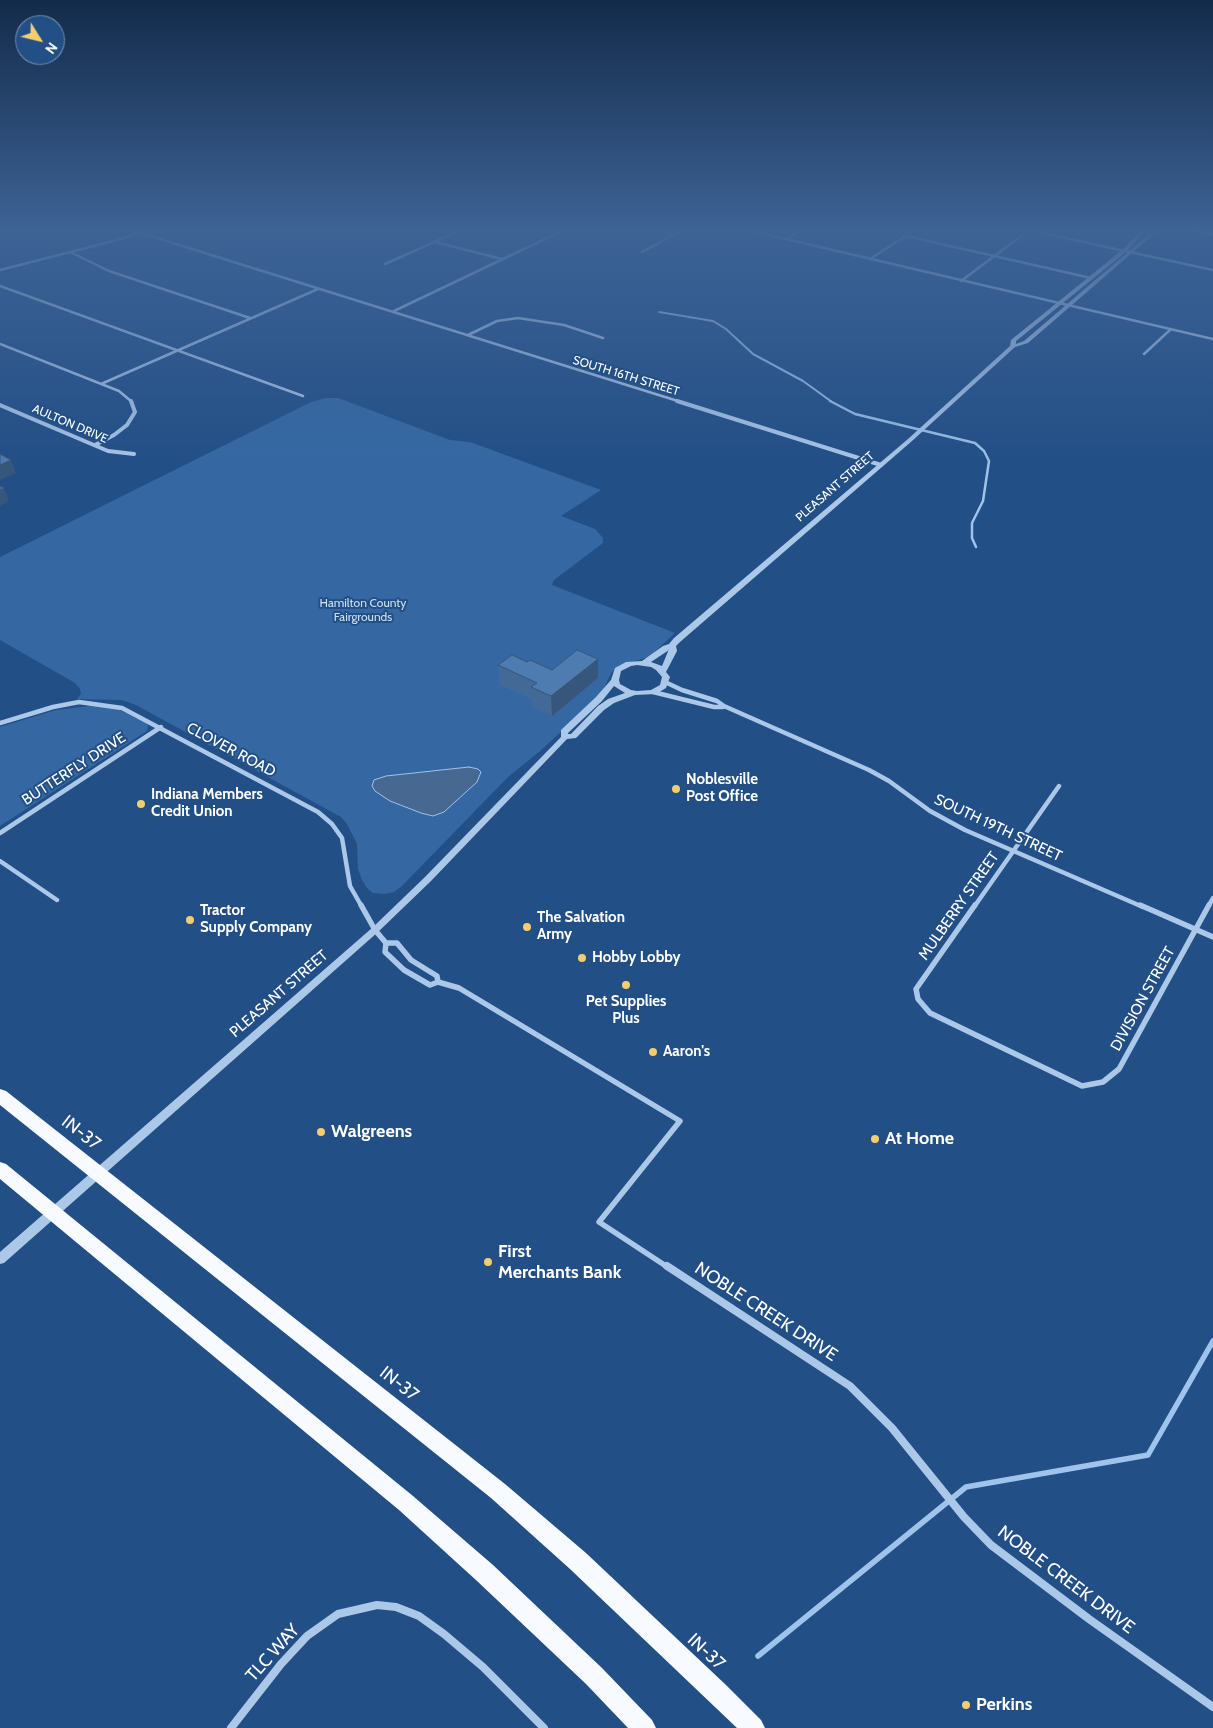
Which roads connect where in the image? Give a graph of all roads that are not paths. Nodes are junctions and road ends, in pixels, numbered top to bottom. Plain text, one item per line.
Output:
1 (63, 309) edge
2 (222, 309) edge
3 (272, 309) edge
4 (383, 309) edge
5 (401, 309) edge
6 (1051, 309) edge
7 (1066, 309) edge
8 (1081, 309) edge
9 (394, 312) junction
10 (250, 318) junction
11 (1171, 329) junction
12 (468, 335) junction
13 (603, 338) dead end
14 (1213, 339) edge
15 (0, 344) edge
16 (1014, 346) junction
17 (177, 350) junction
18 (1144, 354) dead end
19 (101, 384) junction
20 (303, 396) dead end
21 (0, 405) edge
22 (95, 445) junction
23 (134, 454) dead end
24 (881, 465) junction
25 (672, 646) junction
26 (645, 663) junction
27 (663, 671) junction
28 (615, 680) junction
29 (665, 682) junction
30 (653, 692) junction
31 (633, 693) junction
32 (724, 706) junction
33 (0, 723) edge
34 (161, 727) junction
35 (565, 737) junction
36 (1059, 786) dead end
37 (0, 832) edge
38 (1013, 851) junction
39 (0, 861) edge
40 (1213, 898) edge
41 (57, 900) dead end
42 (375, 930) junction
43 (1196, 930) junction
44 (1213, 937) edge
45 (386, 943) junction
46 (438, 982) junction
47 (1075, 1084) joint
48 (0, 1096) edge
49 (0, 1169) edge
50 (98, 1173) junction
51 (53, 1212) junction
52 (0, 1259) edge
53 (1213, 1707) edge
54 (231, 1728) edge
55 (544, 1728) edge
56 (644, 1728) edge
57 (753, 1728) edge

1 - 17 street
2 - 10 street
3 - 10 street
4 - 9 street, SOUTH 16TH STREET
5 - 9 street
6 - 16 street, PLEASANT STREET
7 - 16 street, PLEASANT STREET
8 - 11 street
9 - 12 street, SOUTH 16TH STREET
10 - 17 street
11 - 14 street
11 - 18 street
12 - 13 street
12 - 24 street, SOUTH 16TH STREET
15 - 19 street
16 - 24 street, PLEASANT STREET
17 - 19 street
17 - 20 street
19 - 22 street
21 - 22 street, AULTON DRIVE
22 - 23 street, AULTON DRIVE
24 - 25 street, PLEASANT STREET
25 - 26 street, PLEASANT STREET
25 - 27 street, PLEASANT STREET
26 - 27 street
26 - 28 street
27 - 29 street
28 - 31 street
28 - 35 street, PLEASANT STREET
29 - 30 street
29 - 32 street, SOUTH 19TH STREET
30 - 31 street
30 - 32 street, SOUTH 19TH STREET
31 - 35 street, PLEASANT STREET
32 - 38 street, SOUTH 19TH STREET
33 - 34 street, CLOVER ROAD
34 - 37 street, BUTTERFLY DRIVE
34 - 42 street, CLOVER ROAD
35 - 42 street, PLEASANT STREET
36 - 38 street, MULBERRY STREET
38 - 43 street, SOUTH 19TH STREET
38 - 47 street, MULBERRY STREET
39 - 41 street
40 - 43 street, DIVISION STREET
42 - 45 street, NOBLE CREEK DRIVE
42 - 50 street, PLEASANT STREET
43 - 44 street, SOUTH 19TH STREET
43 - 47 street, DIVISION STREET
45 - 46 street, NOBLE CREEK DRIVE
45 - 46 street, NOBLE CREEK DRIVE
46 - 53 street, NOBLE CREEK DRIVE
48 - 50 highway, IN-37
49 - 51 highway
50 - 51 street, PLEASANT STREET
50 - 57 highway, IN-37
51 - 52 street, PLEASANT STREET
51 - 56 highway
54 - 55 street, TLC WAY

